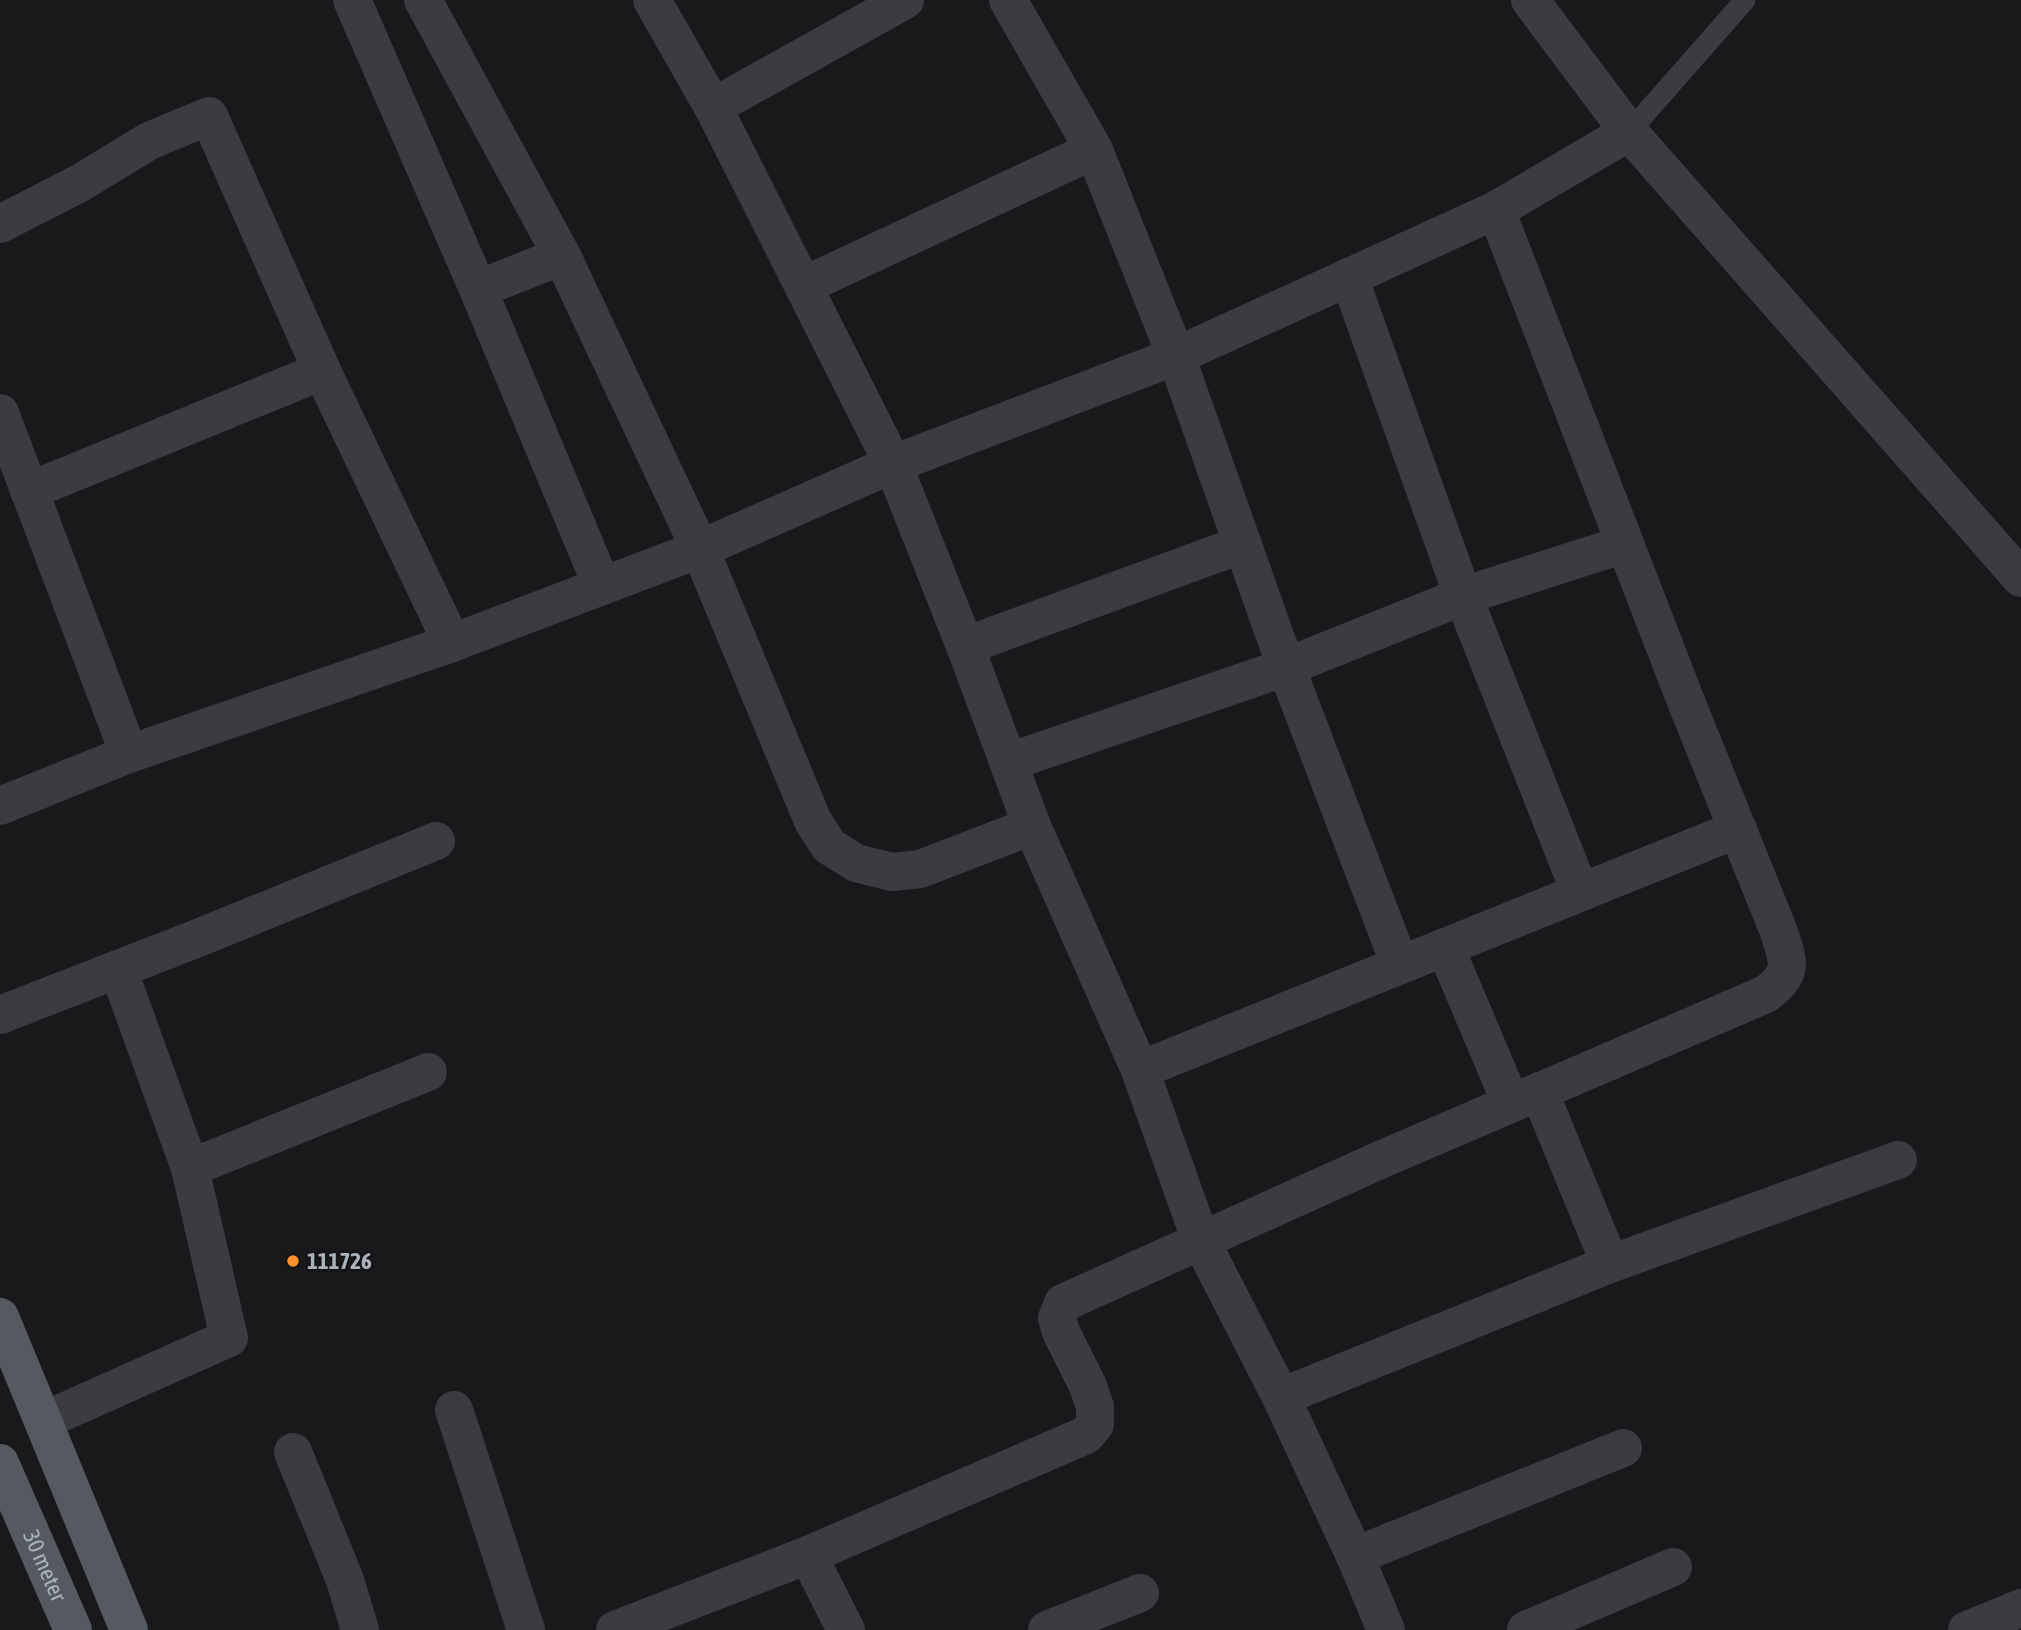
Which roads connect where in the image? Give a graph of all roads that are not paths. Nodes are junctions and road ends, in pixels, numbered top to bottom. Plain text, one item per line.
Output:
1 (352, 0) edge
2 (423, 0) edge
3 (652, 0) edge
4 (905, 0) edge
5 (1008, 0) edge
6 (1530, 0) edge
7 (1745, 0) edge
8 (713, 107) junction
9 (1629, 132) junction
10 (1094, 150) junction
11 (1496, 210) junction
12 (0, 224) edge
13 (562, 256) junction
14 (1349, 277) junction
15 (803, 286) junction
16 (478, 289) junction
17 (1176, 356) junction
18 (322, 371) junction
19 (0, 413) edge
20 (892, 464) junction
21 (29, 491) junction
22 (1243, 544) junction
23 (1625, 544) junction
24 (700, 549) junction
25 (2021, 578) edge
26 (602, 586) junction
27 (1463, 596) junction
28 (452, 643) junction
29 (965, 646) junction
30 (1286, 667) junction
31 (129, 754) junction
32 (1009, 762) junction
33 (0, 806) edge
34 (1032, 826) junction
35 (1738, 829) junction
36 (436, 841) dead end
37 (1580, 892) junction
38 (1445, 947) junction
39 (1400, 965) junction
40 (118, 969) junction
41 (0, 1015) edge
42 (1140, 1070) junction
43 (428, 1072) dead end
44 (1525, 1097) junction
45 (1898, 1160) dead end
46 (190, 1168) junction
47 (1201, 1241) junction
48 (1610, 1264) junction
49 (0, 1317) edge
50 (1281, 1397) junction
51 (454, 1410) dead end
52 (43, 1421) junction
53 (1623, 1448) dead end
54 (293, 1452) dead end
55 (0, 1463) edge
56 (808, 1555) junction
57 (1355, 1556) junction
58 (1673, 1567) dead end
59 (1140, 1593) dead end
60 (2021, 1608) edge
61 (73, 1630) edge
62 (129, 1630) edge
63 (360, 1630) edge
64 (526, 1630) edge
65 (615, 1630) edge
66 (846, 1630) edge
67 (1047, 1630) edge
68 (1386, 1630) edge
69 (1525, 1630) edge
70 (1967, 1630) edge

1 - 16 street
2 - 13 street
3 - 8 street
4 - 8 street
5 - 10 street
6 - 9 street
7 - 9 lane
8 - 15 street
9 - 11 street
9 - 25 street
10 - 15 street
10 - 17 street
11 - 14 street
11 - 23 street
12 - 18 street
13 - 16 street
13 - 24 street
14 - 17 street
14 - 27 street
15 - 20 street
16 - 26 street
17 - 20 street
17 - 22 street
18 - 21 street
18 - 28 street
19 - 21 street
20 - 24 street
20 - 29 street
21 - 31 street
22 - 29 street
22 - 30 street
23 - 27 street
23 - 35 street
24 - 26 street
24 - 34 street
26 - 28 street
27 - 30 street
27 - 37 street
28 - 31 street
29 - 32 street
30 - 32 street
30 - 39 street
31 - 33 street
32 - 34 street
34 - 42 street
35 - 37 street
35 - 44 street
36 - 40 street
37 - 38 street
38 - 39 street
38 - 44 street
39 - 42 street
40 - 41 street
40 - 46 street
42 - 47 street
43 - 46 street
44 - 47 street
44 - 48 street
45 - 48 street
46 - 52 street
47 - 50 street
47 - 56 street
48 - 50 street
49 - 52 main road
50 - 57 street
51 - 64 street
52 - 62 main road
53 - 57 street
54 - 63 street
55 - 61 main road, 30 meter
56 - 65 street
56 - 66 street
57 - 68 street
58 - 69 street
59 - 67 street
60 - 70 street

